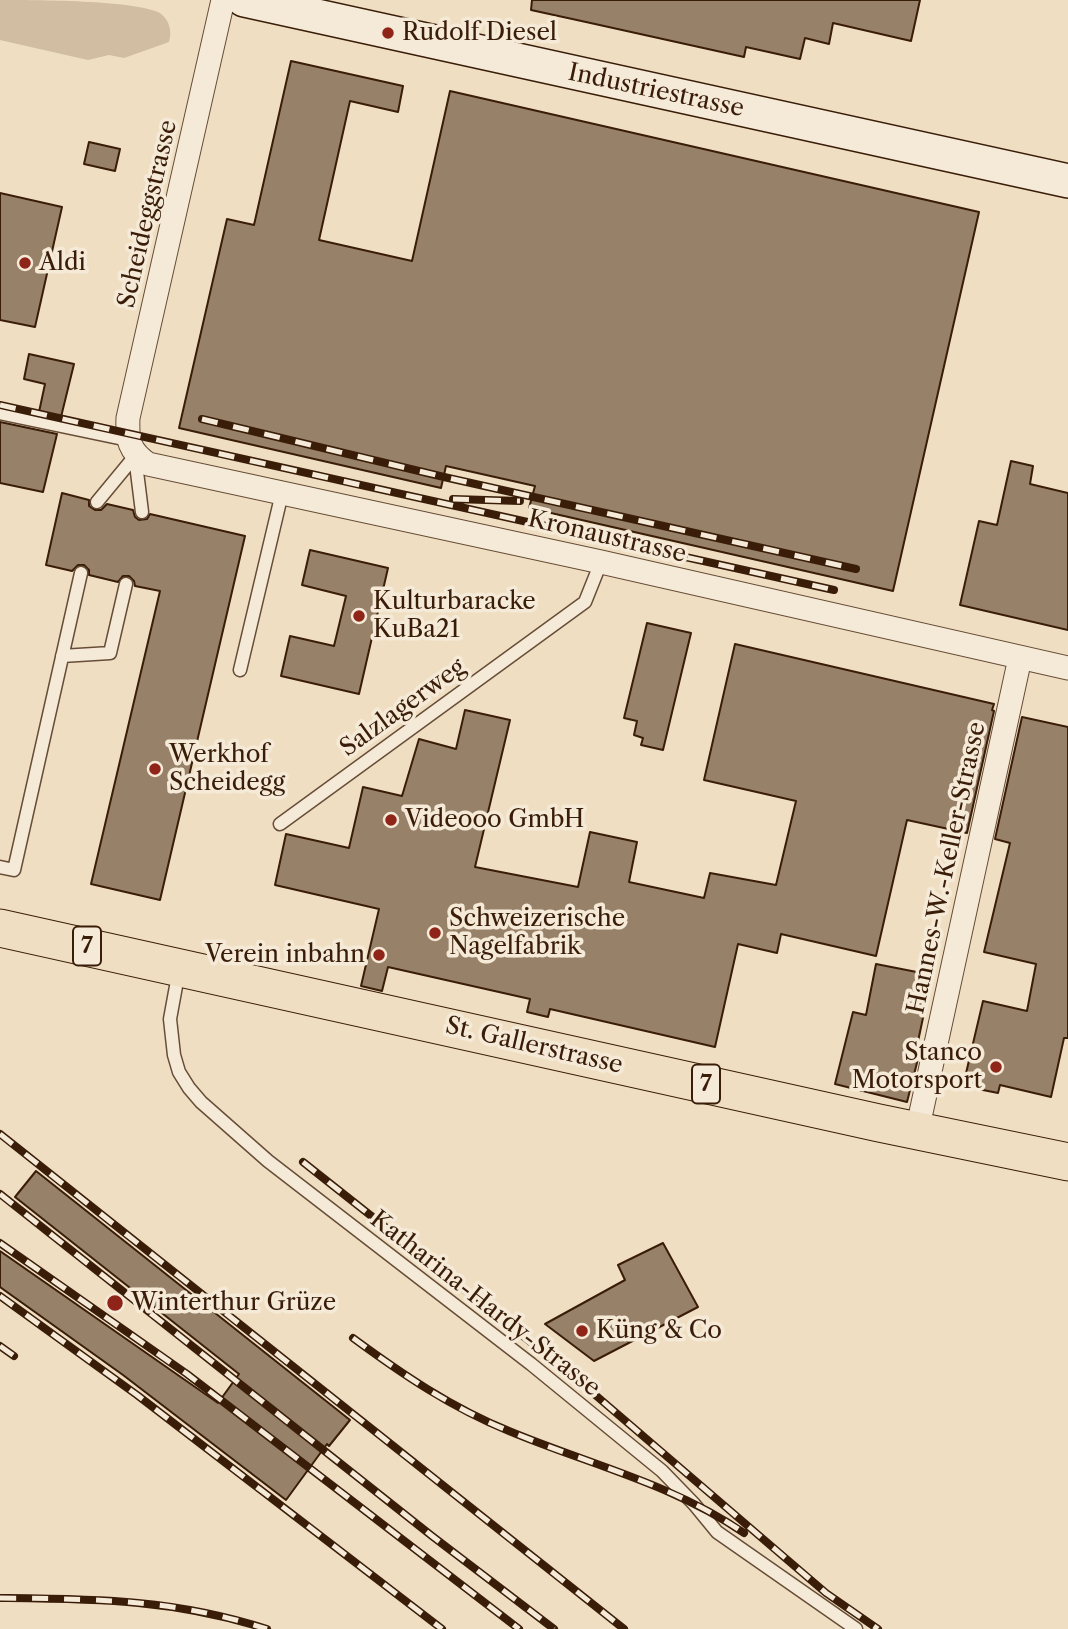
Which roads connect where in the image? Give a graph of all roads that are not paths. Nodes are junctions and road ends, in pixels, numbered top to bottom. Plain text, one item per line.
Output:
1 (223, 0) edge
2 (244, 0) edge
3 (1068, 181) edge
4 (0, 413) edge
5 (132, 448) junction
6 (282, 493) junction
7 (97, 502) dead end
8 (142, 512) dead end
9 (601, 562) junction
10 (81, 573) dead end
11 (126, 584) dead end
12 (62, 656) junction
13 (1020, 658) junction
14 (1068, 668) edge
15 (240, 670) dead end
16 (280, 824) dead end
17 (0, 867) edge
18 (0, 928) edge
19 (180, 967) junction
20 (917, 1131) junction
21 (1068, 1161) edge
22 (856, 1629) edge

1 - 5 street, Scheideggstrasse
2 - 3 street, Industriestrasse
4 - 5 lane
5 - 6 street, Kronaustrasse
5 - 7 lane
5 - 8 lane, Scheideggstrasse
6 - 9 street, Kronaustrasse
6 - 15 lane
9 - 13 street, Kronaustrasse
9 - 16 lane, Salzlagerweg
10 - 12 lane
11 - 12 lane
12 - 17 lane
13 - 14 street, Kronaustrasse
13 - 20 street, Hannes-W.-Keller-Strasse
18 - 19 main road, St. Gallerstrasse / 7
19 - 20 main road, St. Gallerstrasse / 7
19 - 22 lane, Katharina-Hardy-Strasse
20 - 21 main road, St. Gallerstrasse / 7

